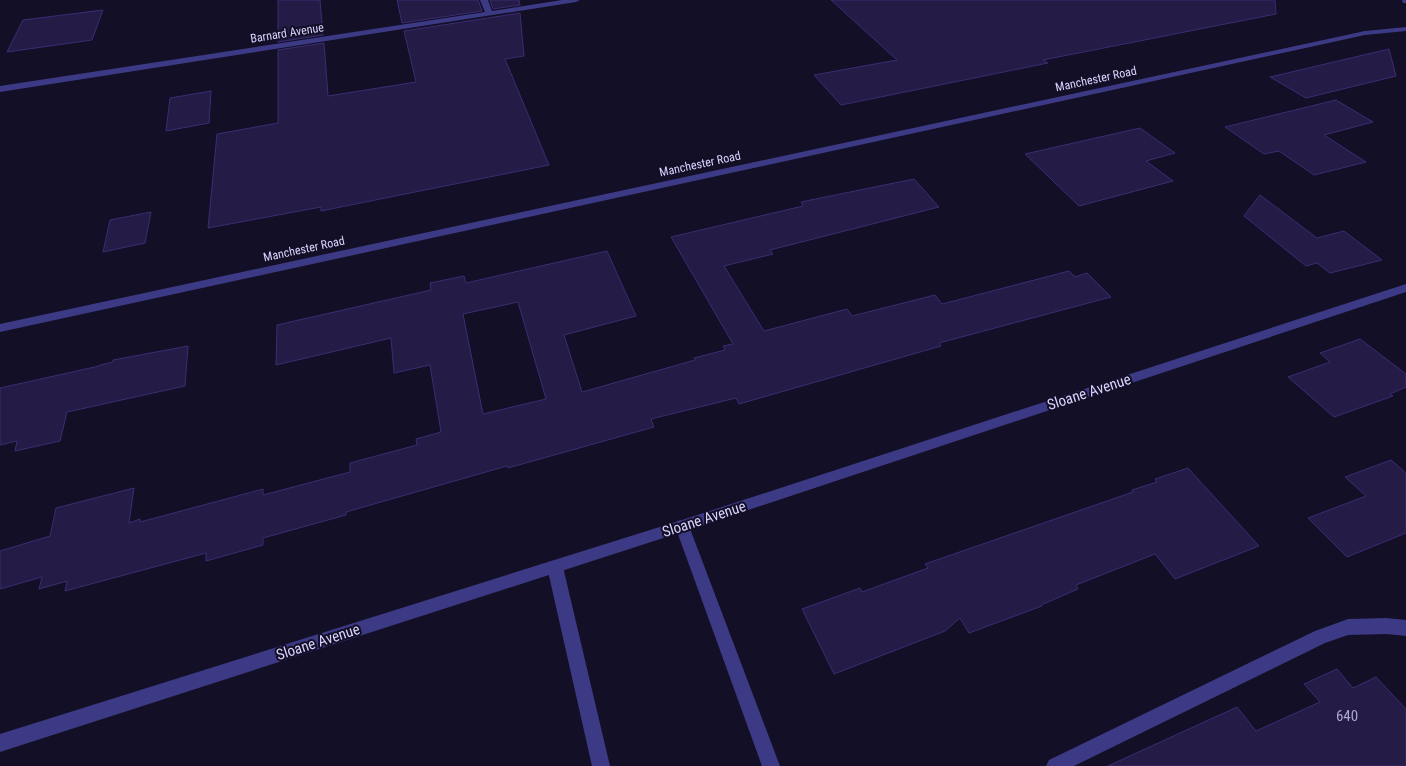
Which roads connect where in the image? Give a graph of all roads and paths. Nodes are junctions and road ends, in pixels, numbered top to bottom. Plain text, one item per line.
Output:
1 (484, 0) edge
2 (576, 0) edge
3 (488, 14) junction
4 (1406, 29) edge
5 (0, 89) edge
6 (1406, 288) edge
7 (0, 328) edge
8 (682, 526) junction
9 (555, 567) junction
10 (1406, 628) edge
11 (0, 744) edge
12 (601, 766) edge
13 (771, 766) edge
14 (1055, 766) edge

1 - 3 street
2 - 3 street, Barnard Avenue
3 - 5 street, Barnard Avenue
4 - 7 street, Manchester Road
6 - 8 street, Sloane Avenue
8 - 9 street, Sloane Avenue
8 - 13 street
9 - 11 street, Sloane Avenue
9 - 12 street
10 - 14 street

